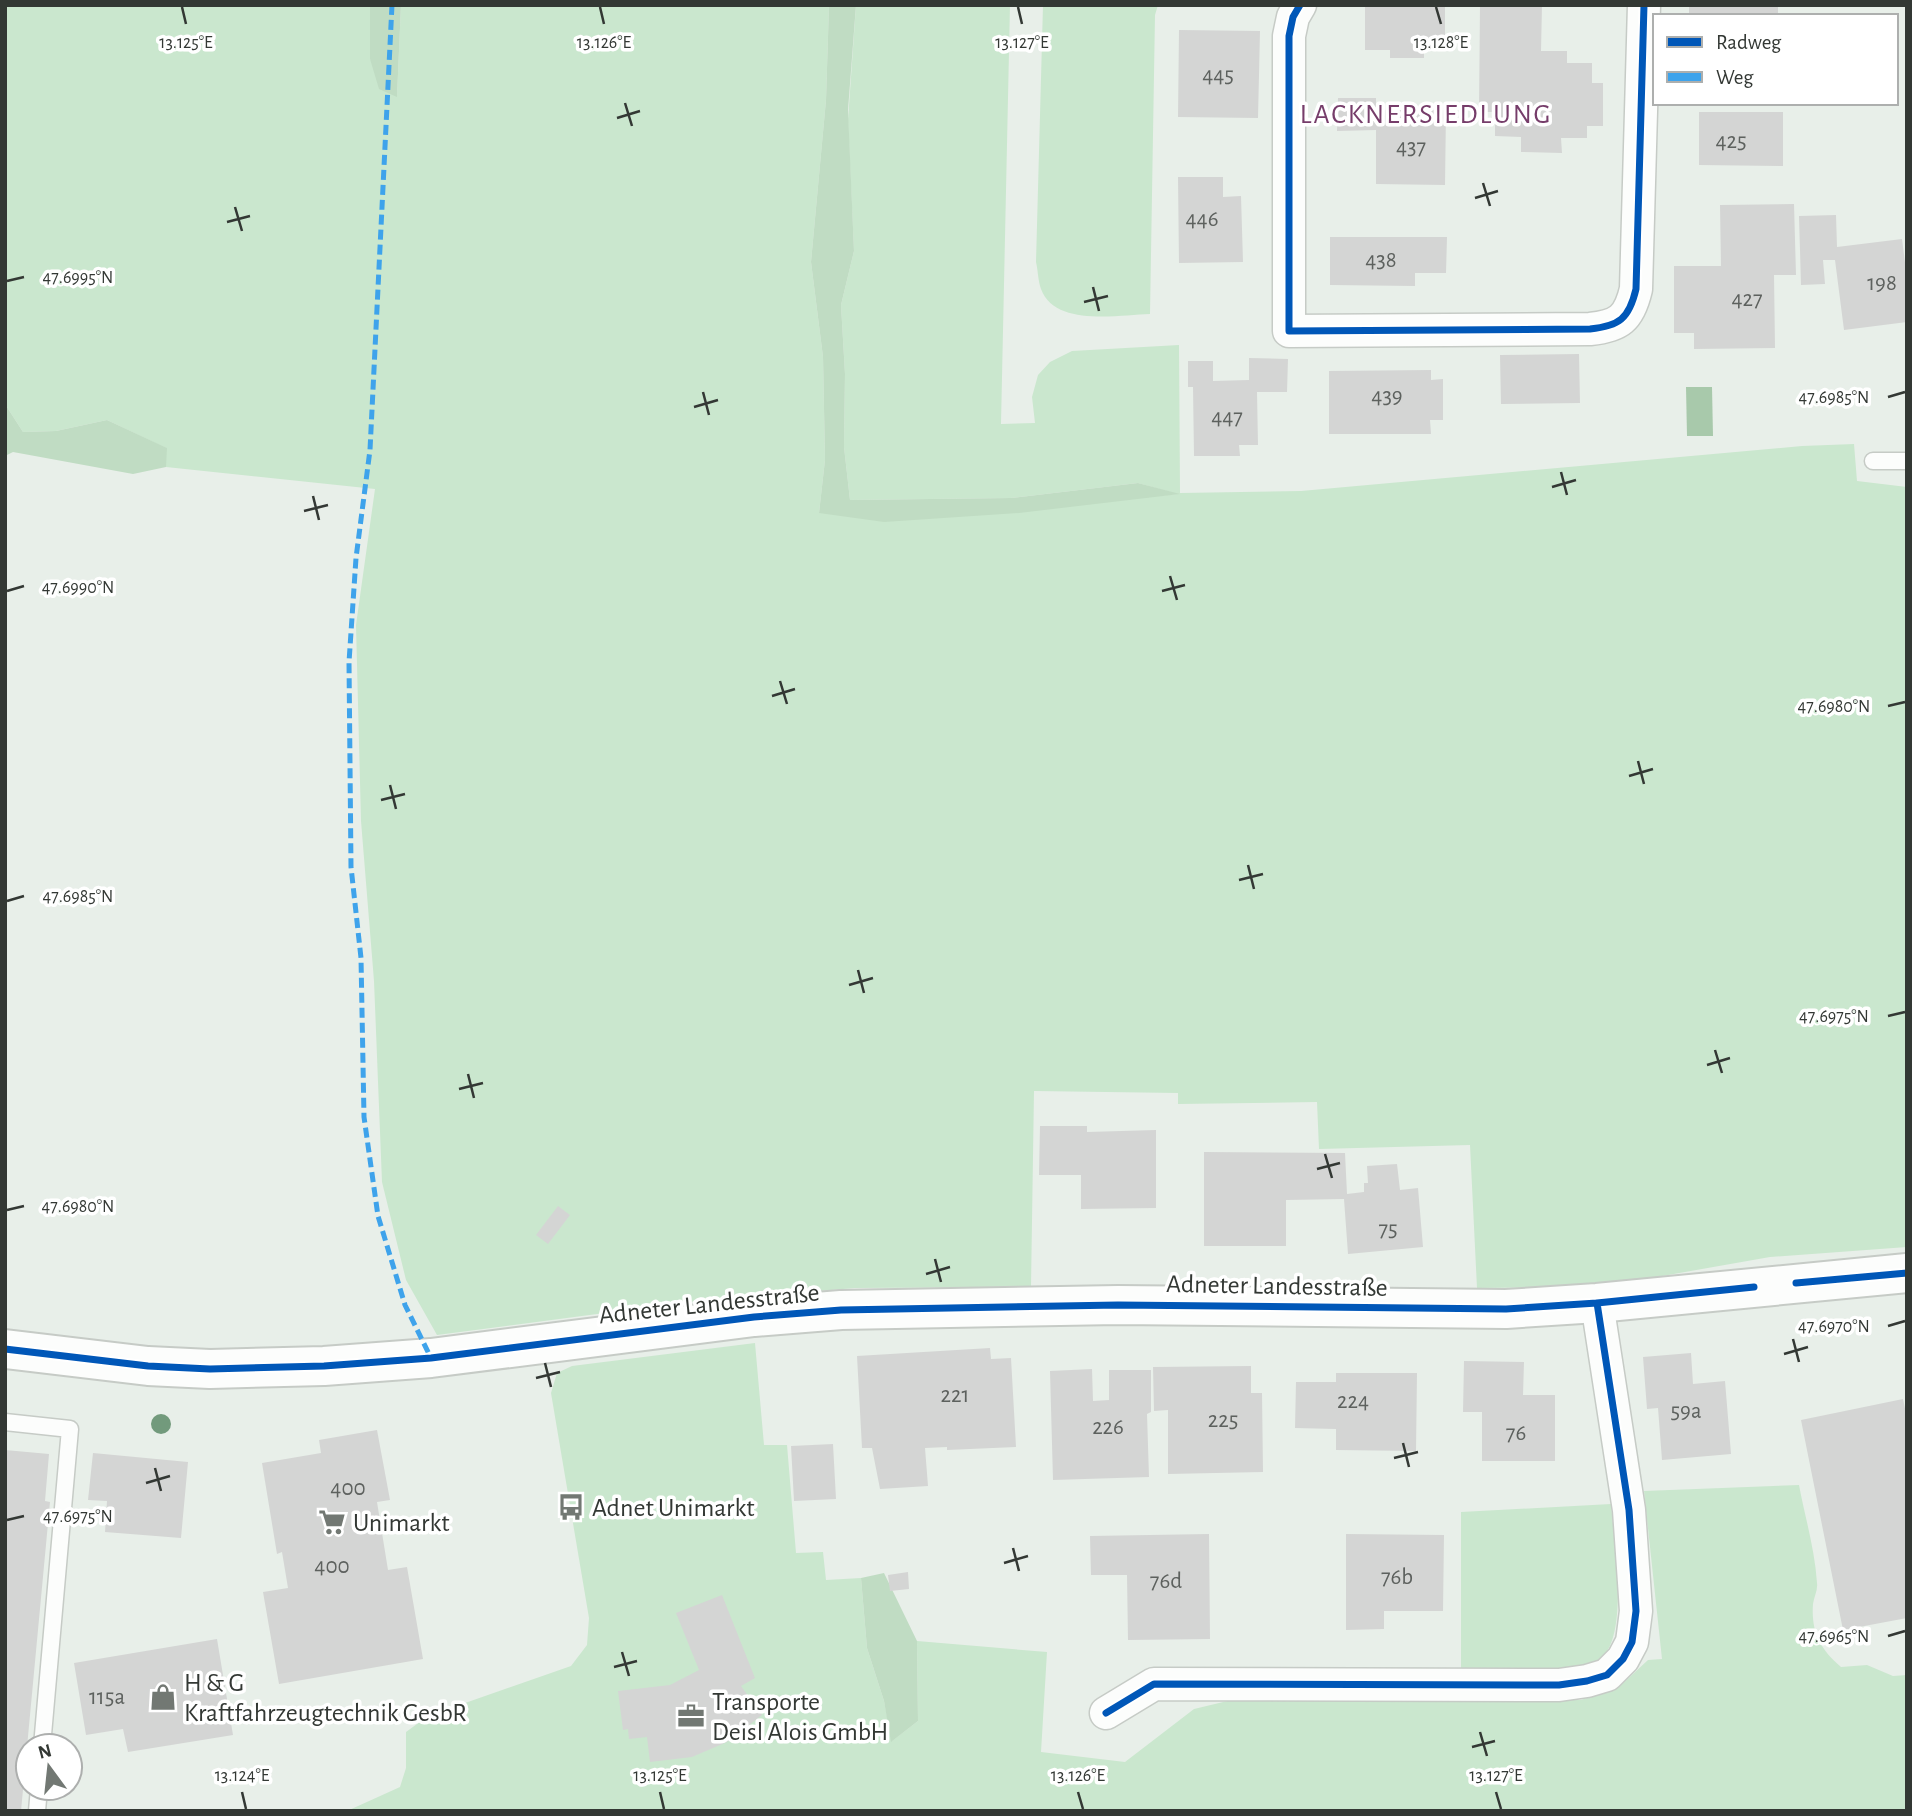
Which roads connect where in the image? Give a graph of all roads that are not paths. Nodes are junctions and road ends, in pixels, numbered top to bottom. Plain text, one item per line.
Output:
1 (1300, 5) edge
2 (1644, 5) edge
3 (1873, 461) dead end
4 (1907, 461) edge
5 (1907, 1273) edge
6 (1597, 1303) junction
7 (5, 1349) edge
8 (5, 1422) edge
9 (1106, 1713) dead end
10 (44, 1732) edge

1 - 2 street
3 - 4 lane
5 - 6 street, Adneter Landesstraße
6 - 7 street, Adneter Landesstraße
6 - 9 street
8 - 10 lane

